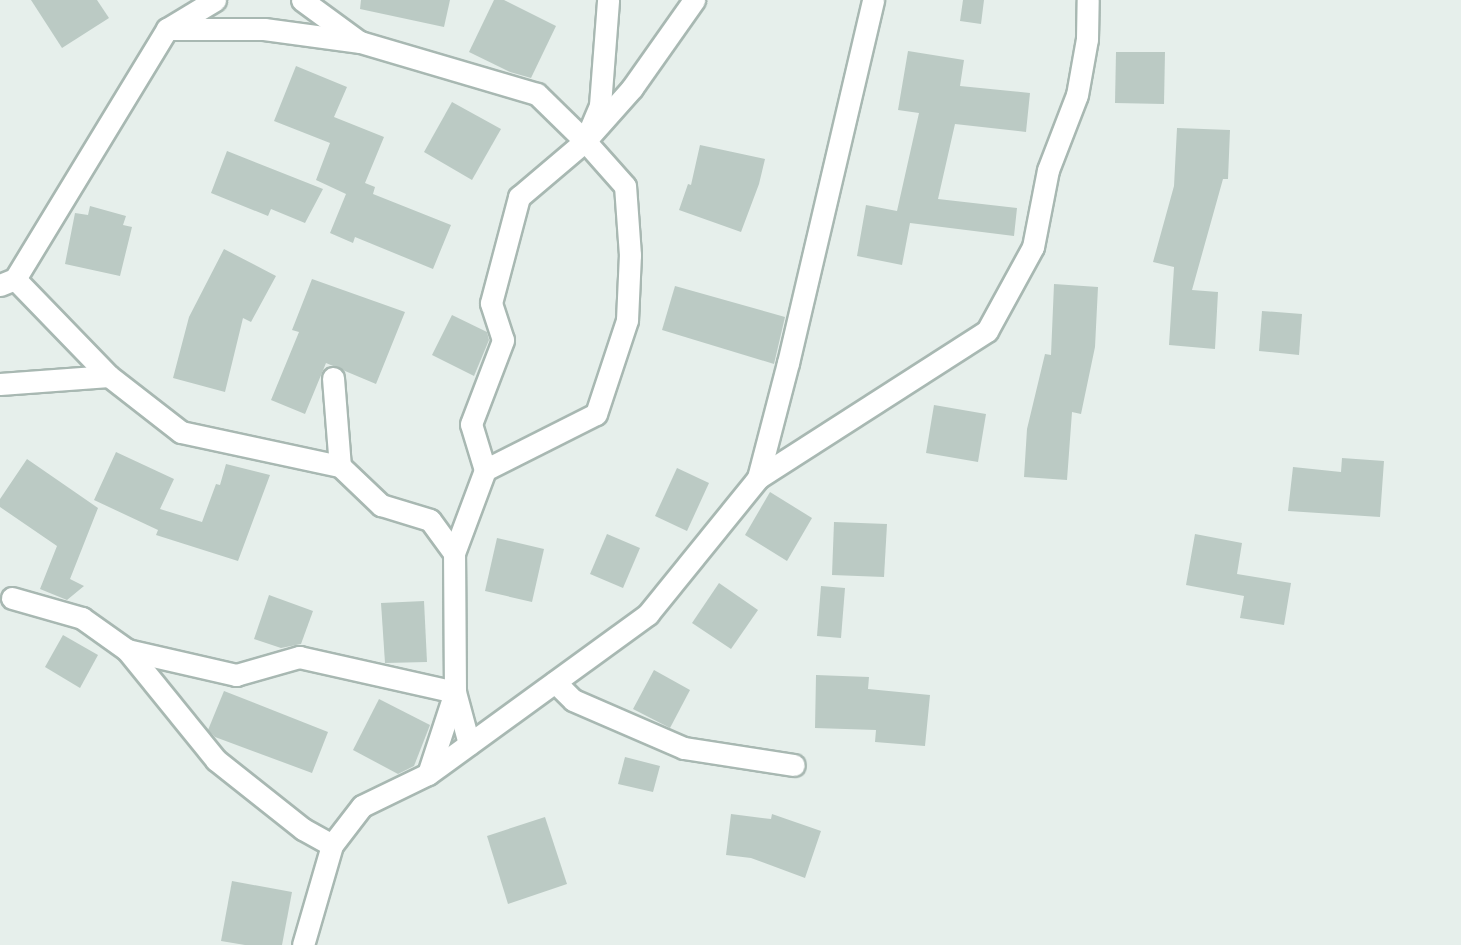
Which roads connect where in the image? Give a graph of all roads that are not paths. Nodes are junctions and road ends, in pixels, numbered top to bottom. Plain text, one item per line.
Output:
1 (215, 0) edge
2 (302, 0) edge
3 (608, 0) edge
4 (694, 0) edge
5 (873, 0) edge
6 (1088, 0) edge
7 (167, 29) junction
8 (360, 42) junction
9 (585, 141) junction
10 (8, 282) edge
11 (109, 376) junction
12 (333, 378) dead end
13 (0, 384) edge
14 (340, 466) junction
15 (485, 470) junction
16 (758, 478) junction
17 (454, 554) junction
18 (12, 598) dead end
19 (127, 650) junction
20 (555, 682) junction
21 (455, 692) junction
22 (469, 744) junction
23 (794, 765) dead end
24 (429, 774) junction
25 (332, 845) junction
26 (303, 945) edge

1 - 7 street
2 - 8 street
3 - 9 street
4 - 9 street
5 - 16 street
6 - 16 street
7 - 8 street
7 - 10 street
8 - 9 street
9 - 15 street
9 - 15 street
10 - 11 street
11 - 13 street
11 - 14 street
12 - 14 street
14 - 17 street
15 - 17 street
16 - 20 street
17 - 21 street
18 - 19 street
19 - 21 street
19 - 25 street
20 - 22 street
20 - 23 street
21 - 22 street
21 - 24 street
22 - 24 street
24 - 25 street
25 - 26 street

